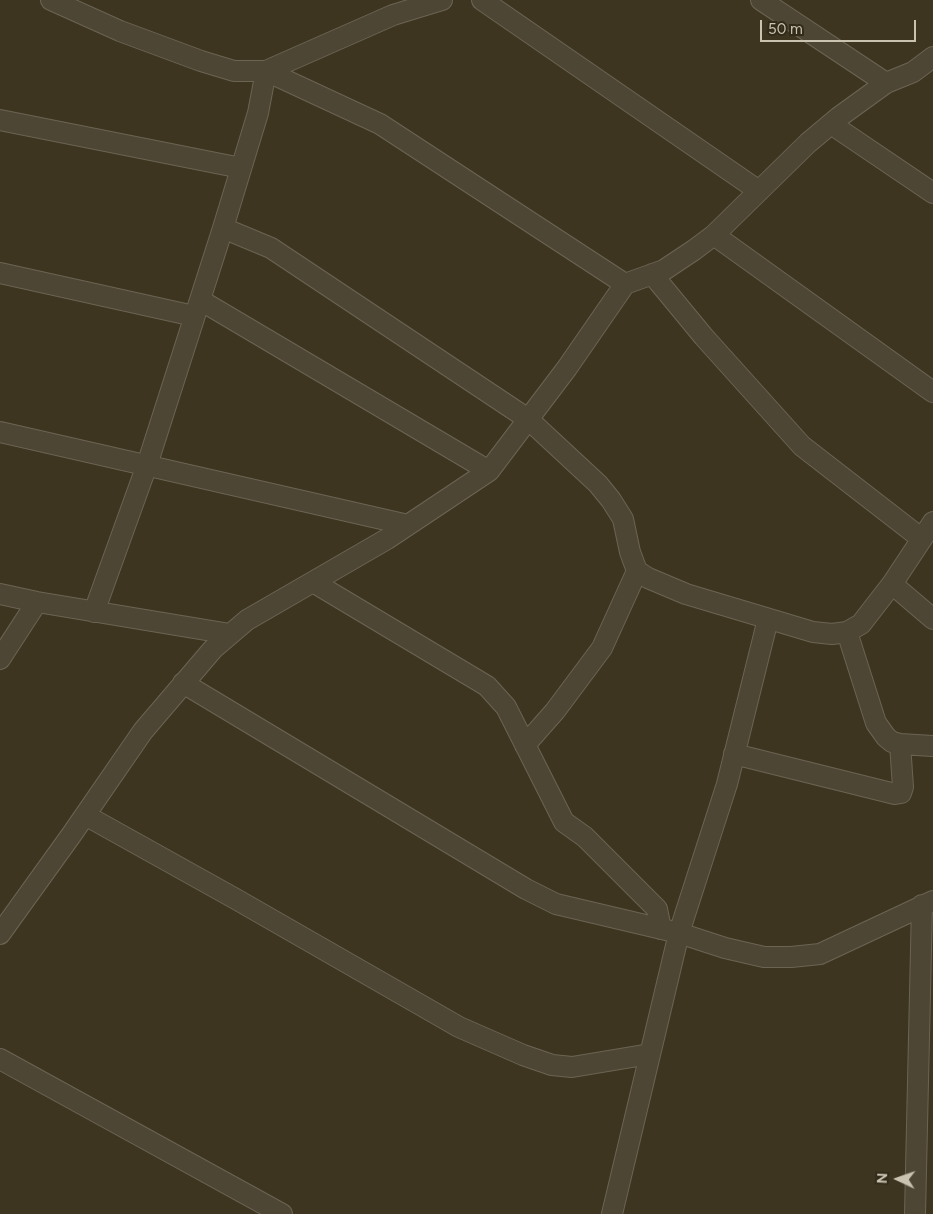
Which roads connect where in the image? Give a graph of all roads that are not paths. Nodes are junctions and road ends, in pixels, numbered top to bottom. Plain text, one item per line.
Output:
1 (51, 0) edge
2 (442, 0) edge
3 (482, 0) edge
4 (761, 0) edge
5 (933, 57) edge
6 (266, 71) junction
7 (886, 83) junction
8 (0, 120) edge
9 (831, 124) junction
10 (241, 168) junction
11 (759, 190) junction
12 (933, 193) edge
13 (223, 228) junction
14 (714, 235) junction
15 (0, 273) edge
16 (652, 274) junction
17 (625, 284) junction
18 (197, 308) junction
19 (933, 392) edge
20 (528, 419) junction
21 (0, 432) edge
22 (147, 465) junction
23 (489, 471) junction
24 (933, 522) edge
25 (408, 525) junction
26 (922, 539) junction
27 (638, 571) junction
28 (313, 582) junction
29 (892, 584) junction
30 (0, 594) edge
31 (36, 602) junction
32 (94, 612) junction
33 (768, 619) junction
34 (933, 619) edge
35 (847, 632) junction
36 (230, 634) junction
37 (0, 658) edge
38 (183, 683) junction
39 (900, 744) junction
40 (525, 745) junction
41 (933, 746) edge
42 (734, 754) junction
43 (85, 815) junction
44 (928, 903) edge
45 (670, 931) junction
46 (0, 934) edge
47 (650, 1054) junction
48 (0, 1059) edge
49 (282, 1214) edge
50 (612, 1214) edge
51 (915, 1214) edge

1 - 6 street
2 - 6 street
3 - 11 street
4 - 7 street
5 - 7 street
6 - 10 street
6 - 17 street
7 - 9 street
8 - 10 street
9 - 11 street
9 - 12 street
10 - 13 street
11 - 14 street
13 - 18 street
13 - 20 street
14 - 16 street
14 - 19 street
15 - 18 street
16 - 17 street
16 - 26 street
17 - 20 street
18 - 22 street
18 - 23 street
20 - 23 street
20 - 27 street
21 - 22 street
22 - 25 street
22 - 32 street
23 - 25 street
24 - 26 street
25 - 28 street
26 - 29 street
27 - 33 street
27 - 40 street
28 - 36 street
28 - 40 street
29 - 34 street
29 - 35 street
30 - 31 street
31 - 32 street
31 - 37 street
32 - 36 street
33 - 35 street
33 - 42 street
35 - 39 street
36 - 38 street
38 - 43 street
38 - 45 street
39 - 41 street
39 - 42 street
40 - 45 street
42 - 45 street
43 - 46 street
43 - 47 street
44 - 45 street
44 - 51 street
45 - 47 street
47 - 50 street
48 - 49 street

